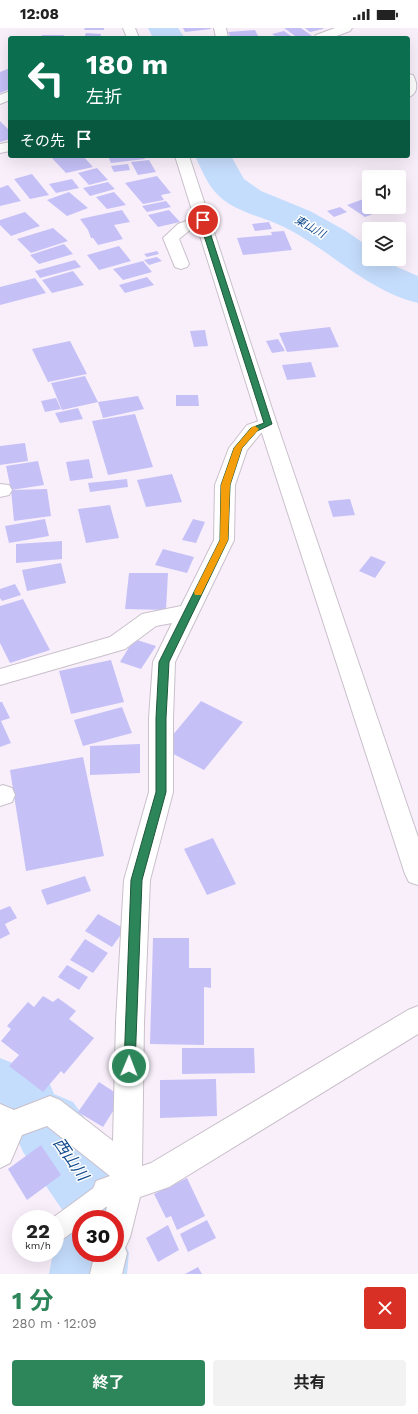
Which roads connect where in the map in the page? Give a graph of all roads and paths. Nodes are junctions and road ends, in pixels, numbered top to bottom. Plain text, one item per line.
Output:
1 (343, 28) edge
2 (325, 36) edge
3 (353, 36) edge
4 (8, 98) edge
5 (1, 108) edge
6 (183, 158) edge
7 (203, 220) junction
8 (181, 264) dead end
9 (268, 424) junction
10 (188, 612) junction
11 (0, 677) edge
12 (418, 874) edge
13 (418, 1019) edge
14 (6, 1121) edge
15 (0, 1153) edge
16 (121, 1183) junction
17 (118, 1210) edge
18 (64, 1224) edge
19 (109, 1262) edge
20 (106, 1274) edge

1 - 2 street
1 - 3 street
4 - 5 street
6 - 7 street
7 - 8 street
7 - 9 street
9 - 10 street
9 - 12 street
10 - 11 street
10 - 16 street
13 - 16 street
14 - 15 street
14 - 16 street
16 - 17 street
16 - 18 lane
19 - 20 street

